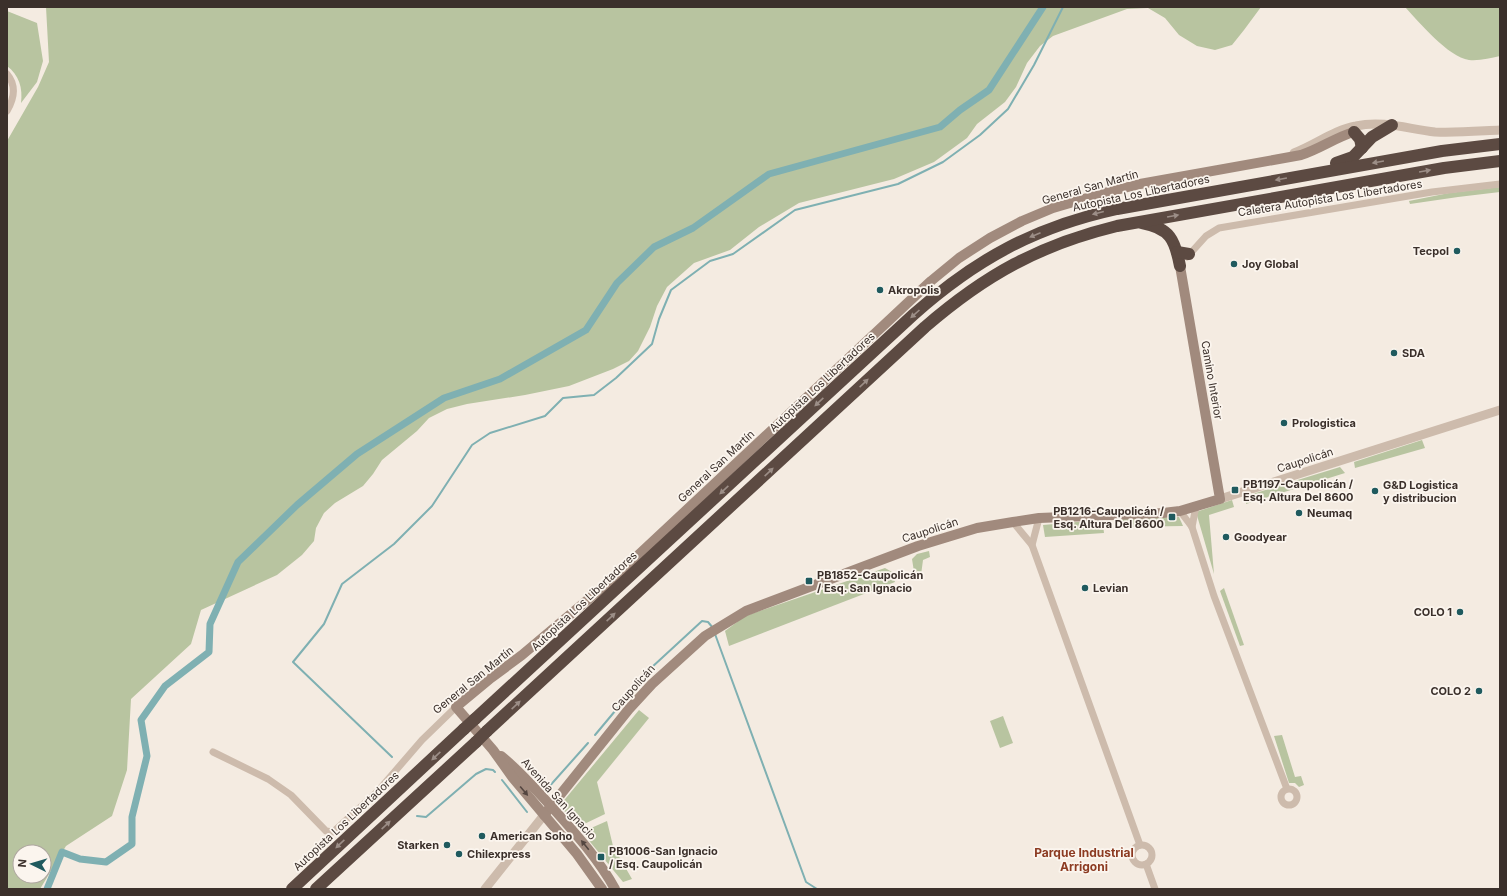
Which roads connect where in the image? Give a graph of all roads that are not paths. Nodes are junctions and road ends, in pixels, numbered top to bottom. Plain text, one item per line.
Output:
1 (7, 74) edge
2 (7, 111) edge
3 (1387, 127) junction
4 (1500, 130) edge
5 (1354, 132) junction
6 (1500, 144) edge
7 (1362, 148) junction
8 (1274, 159) junction
9 (1500, 161) edge
10 (1319, 172) junction
11 (1500, 184) edge
12 (1135, 222) junction
13 (1177, 252) junction
14 (1189, 254) junction
15 (1180, 266) junction
16 (1500, 410) edge
17 (1220, 499) junction
18 (1196, 506) junction
19 (1180, 511) junction
20 (1039, 518) junction
21 (1013, 522) junction
22 (1192, 527) junction
23 (1032, 545) junction
24 (456, 707) junction
25 (493, 750) junction
26 (213, 752) dead end
27 (1287, 789) dead end
28 (551, 806) junction
29 (544, 815) junction
30 (570, 827) junction
31 (561, 835) junction
32 (1140, 845) junction
33 (1146, 864) junction
34 (292, 889) edge
35 (316, 889) edge
36 (484, 889) edge
37 (602, 889) edge
38 (615, 889) edge
39 (1155, 889) edge

1 - 2 street
3 - 4 street, General San Martín
3 - 5 street, General San Martín
3 - 7 highway
3 - 8 street, General San Martín
5 - 7 highway
5 - 8 main road, General San Martín
6 -> 10 highway, Autopista Los Libertadores
7 - 10 highway
8 - 24 main road, General San Martín
12 -> 9 highway
10 -> 34 highway, Autopista Los Libertadores, bridge
11 - 14 street, Caletera Autopista Los Libertadores
12 - 13 highway
35 -> 12 highway, bridge
13 - 14 highway
13 - 15 highway
14 - 15 street, Caletera Autopista Los Libertadores
15 - 17 main road, Camino Interior
16 - 17 street, Caupolicán
17 - 18 main road, Caupolicán
18 - 19 main road, Caupolicán
18 - 22 street
19 - 20 main road, Caupolicán
19 - 22 street
20 - 21 main road, Caupolicán
20 - 23 street
21 - 23 street
21 - 28 main road, Caupolicán
22 - 27 street
23 - 32 street
24 - 25 main road, Avenida San Ignacio
24 - 26 street, General San Martín
25 - 28 main road, Avenida San Ignacio
25 -> 29 main road, Avenida San Ignacio
28 - 29 main road, Caupolicán
28 - 30 main road, Avenida San Ignacio
29 - 31 main road, Avenida San Ignacio
29 - 36 street, Caupolicán
30 - 31 main road
38 -> 30 main road, Avenida San Ignacio
31 - 37 main road, Avenida San Ignacio
32 - 33 street
32 - 33 street
33 - 39 street

